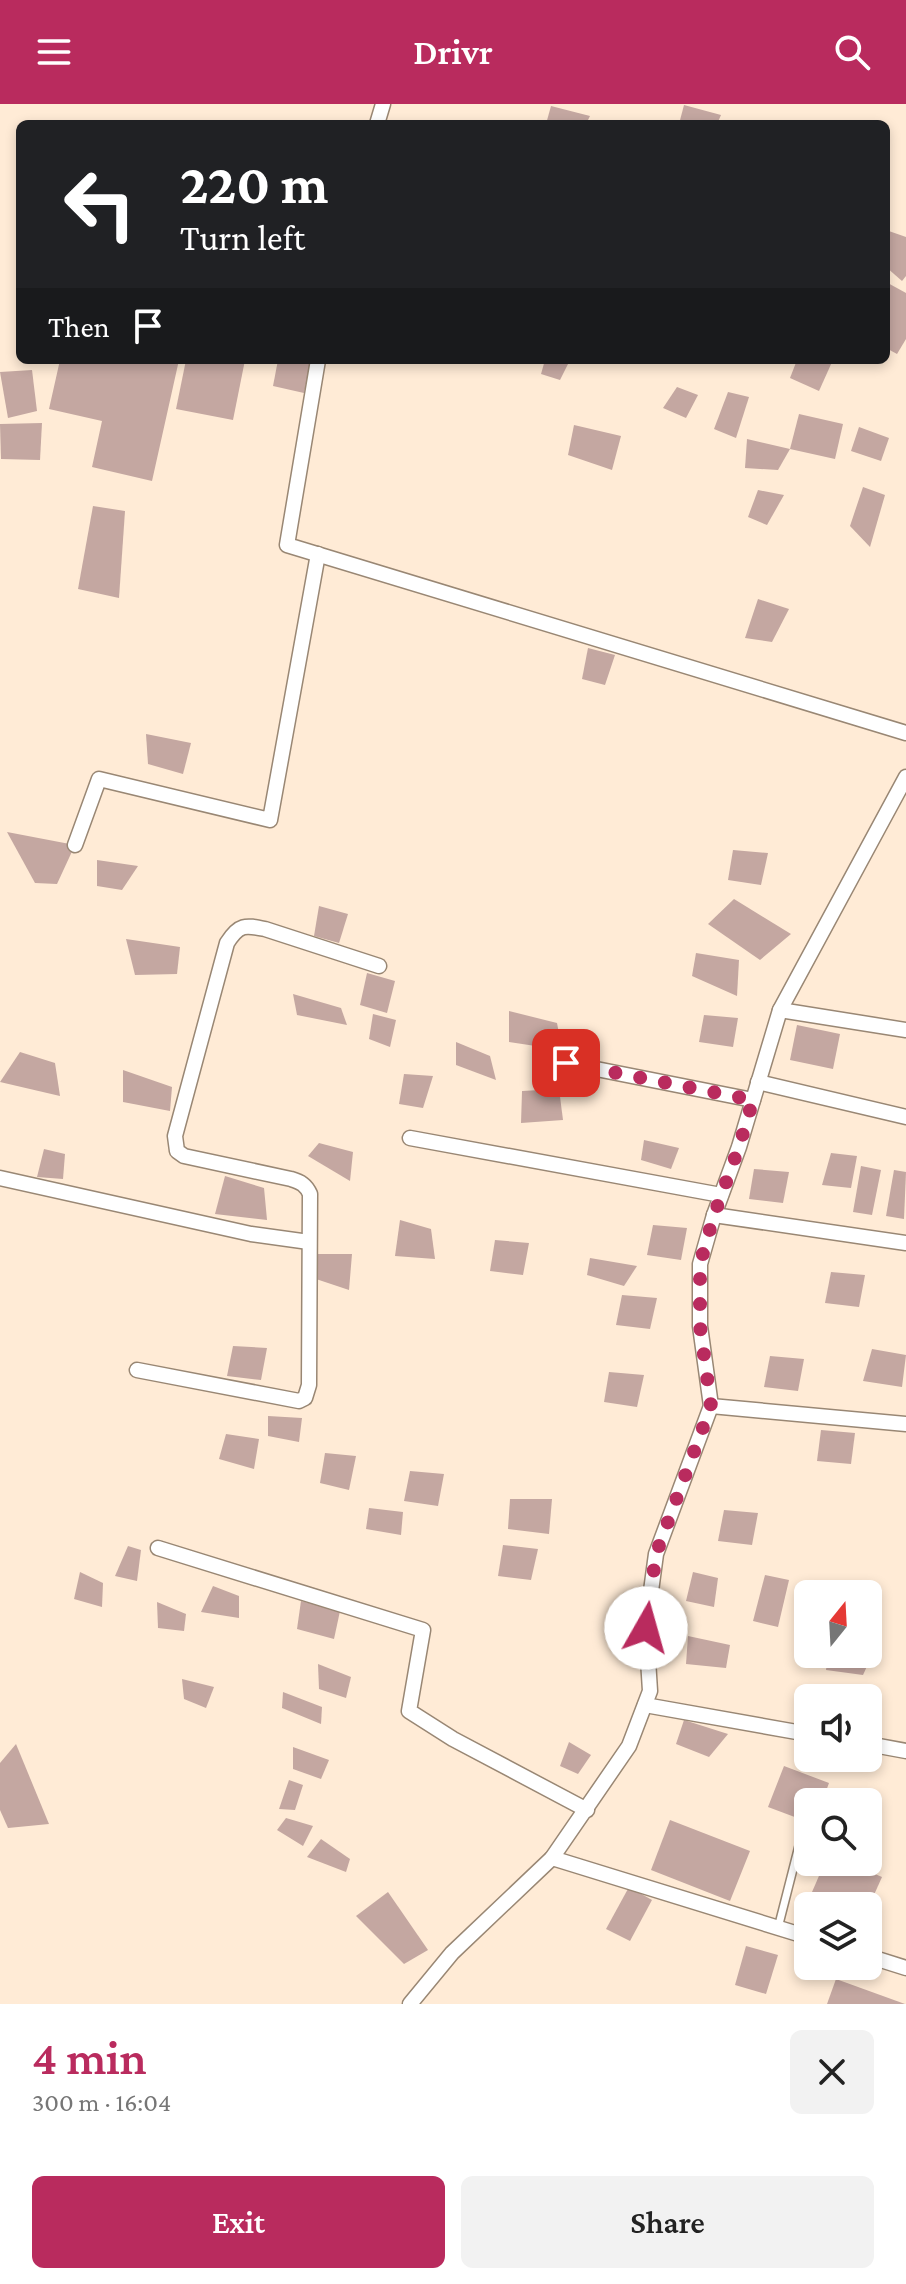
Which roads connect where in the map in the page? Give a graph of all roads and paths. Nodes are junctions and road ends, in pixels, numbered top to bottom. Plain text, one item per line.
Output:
1 (317, 364) edge
2 (318, 554) junction
3 (906, 733) edge
4 (906, 777) edge
5 (899, 800) edge
6 (75, 845) dead end
7 (379, 966) dead end
8 (780, 1010) junction
9 (906, 1030) edge
10 (566, 1063) dead end
11 (758, 1082) junction
12 (753, 1100) junction
13 (906, 1117) edge
14 (410, 1138) dead end
15 (0, 1178) edge
16 (721, 1195) junction
17 (714, 1215) junction
18 (309, 1242) junction
19 (906, 1243) edge
20 (137, 1370) dead end
21 (711, 1406) junction
22 (906, 1424) edge
23 (158, 1548) dead end
24 (645, 1705) junction
25 (794, 1732) edge
26 (882, 1747) edge
27 (906, 1751) edge
28 (587, 1810) junction
29 (552, 1858) junction
30 (794, 1865) edge
31 (778, 1928) junction
32 (794, 1933) edge
33 (882, 1960) edge
34 (906, 1968) edge
35 (410, 2004) edge

1 - 2 street
2 - 3 street
2 - 6 street
4 - 5 street
5 - 8 street
7 - 18 street
8 - 9 street
8 - 11 street
10 - 12 street
11 - 12 street
11 - 13 street
12 - 16 street
14 - 16 street
15 - 18 street
16 - 17 street
17 - 19 street
17 - 21 street
18 - 20 street
21 - 22 street
21 - 24 street
23 - 28 street
24 - 25 street
24 - 28 street
26 - 27 street
28 - 29 street
29 - 31 street
29 - 35 street
30 - 31 lane
31 - 32 street
33 - 34 street

